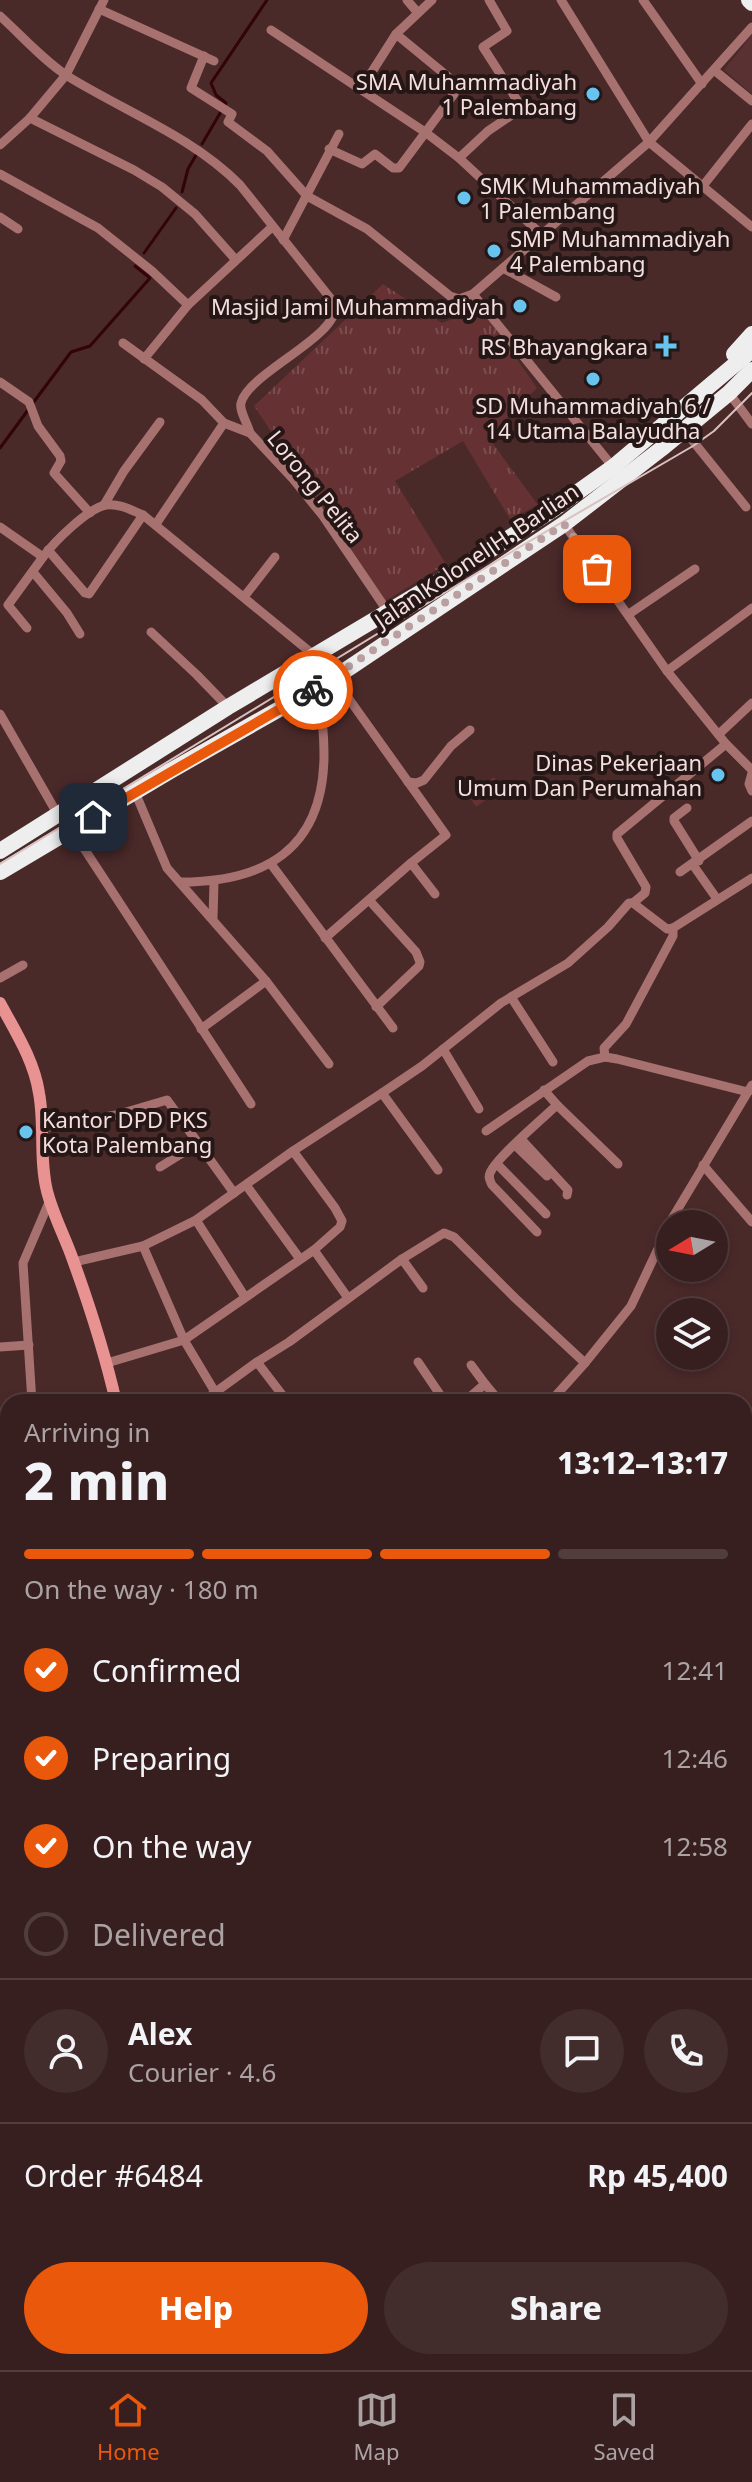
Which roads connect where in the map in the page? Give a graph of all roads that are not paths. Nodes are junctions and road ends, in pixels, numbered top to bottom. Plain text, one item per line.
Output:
1 (407, 0) edge
2 (432, 0) edge
3 (489, 0) edge
4 (561, 0) edge
5 (643, 0) edge
6 (101, 4) edge
7 (418, 13) junction
8 (0, 16) edge
9 (752, 27) edge
10 (271, 30) dead end
11 (396, 34) junction
12 (714, 70) junction
13 (66, 75) junction
14 (702, 84) junction
15 (361, 89) junction
16 (752, 101) edge
17 (30, 118) junction
18 (752, 124) edge
19 (425, 132) junction
20 (339, 134) dead end
21 (649, 142) junction
22 (0, 145) edge
23 (329, 149) junction
24 (459, 158) junction
25 (0, 174) edge
26 (702, 187) junction
27 (307, 196) junction
28 (752, 213) edge
29 (0, 217) edge
30 (748, 224) edge
31 (272, 227) junction
32 (18, 229) dead end
33 (542, 235) junction
34 (283, 240) junction
35 (235, 259) junction
36 (503, 268) junction
37 (473, 294) junction
38 (556, 297) dead end
39 (188, 305) junction
40 (752, 334) edge
41 (123, 343) dead end
42 (752, 350) edge
43 (144, 359) junction
44 (752, 370) edge
45 (725, 374) junction
46 (752, 380) edge
47 (0, 382) edge
48 (731, 392) junction
49 (160, 422) dead end
50 (224, 423) junction
51 (752, 424) edge
52 (684, 430) junction
53 (250, 433) junction
54 (613, 467) junction
55 (104, 505) junction
56 (746, 507) dead end
57 (90, 513) junction
58 (143, 515) junction
59 (156, 524) junction
60 (564, 524) junction
61 (0, 527) edge
62 (46, 554) junction
63 (275, 557) dead end
64 (695, 569) dead end
65 (33, 572) junction
66 (244, 597) junction
67 (752, 608) edge
68 (4, 609) edge
69 (388, 612) junction
70 (629, 614) junction
71 (27, 628) dead end
72 (151, 632) dead end
73 (80, 634) dead end
74 (315, 656) junction
75 (667, 671) junction
76 (334, 678) junction
77 (313, 690) junction
78 (752, 703) edge
79 (228, 707) junction
80 (0, 714) edge
81 (470, 730) dead end
82 (719, 734) junction
83 (726, 744) junction
84 (159, 751) junction
85 (170, 771) junction
86 (752, 772) edge
87 (408, 782) junction
88 (752, 791) edge
89 (135, 792) junction
90 (687, 808) dead end
91 (58, 815) junction
92 (752, 821) edge
93 (72, 830) junction
94 (0, 851) edge
95 (411, 863) junction
96 (696, 863) junction
97 (271, 864) junction
98 (0, 872) edge
99 (680, 872) dead end
100 (752, 878) edge
101 (180, 882) junction
102 (214, 882) junction
103 (435, 894) dead end
104 (717, 899) junction
105 (369, 900) junction
106 (633, 903) junction
107 (213, 919) junction
108 (673, 928) junction
109 (325, 938) junction
110 (23, 965) dead end
111 (0, 978) edge
112 (266, 981) junction
113 (511, 997) junction
114 (0, 1003) edge
115 (376, 1007) junction
116 (393, 1028) dead end
117 (201, 1029) junction
118 (443, 1049) junction
119 (605, 1057) junction
120 (553, 1062) dead end
121 (329, 1064) dead end
122 (750, 1089) edge
123 (544, 1090) junction
124 (382, 1093) junction
125 (251, 1104) dead end
126 (557, 1105) junction
127 (479, 1109) dead end
128 (43, 1128) junction
129 (486, 1131) dead end
130 (518, 1142) junction
131 (197, 1144) junction
132 (293, 1151) junction
133 (497, 1164) junction
134 (618, 1164) dead end
135 (703, 1165) junction
136 (160, 1167) dead end
137 (438, 1170) dead end
138 (246, 1185) junction
139 (234, 1193) junction
140 (50, 1200) junction
141 (546, 1214) dead end
142 (196, 1220) junction
143 (752, 1222) edge
144 (537, 1232) dead end
145 (143, 1246) junction
146 (314, 1250) junction
147 (300, 1259) junction
148 (402, 1259) junction
149 (74, 1262) junction
150 (423, 1288) dead end
151 (245, 1297) junction
152 (348, 1298) junction
153 (184, 1340) junction
154 (29, 1345) junction
155 (0, 1347) edge
156 (257, 1362) junction
157 (418, 1362) dead end
158 (107, 1363) junction
159 (471, 1365) dead end
160 (583, 1365) junction
161 (485, 1384) junction
162 (215, 1392) junction
163 (32, 1394) edge
164 (114, 1394) edge
165 (212, 1394) edge
166 (281, 1394) edge
167 (440, 1394) edge
168 (473, 1394) edge
169 (493, 1394) edge
170 (557, 1394) edge

1 - 7 street
2 - 7 street
3 - 24 street
4 - 21 street
5 - 14 street
6 - 13 street
6 - 27 street
7 - 11 street
8 - 13 street
9 - 12 street
10 - 15 street
11 - 15 street
11 - 19 street
12 - 14 street
12 - 16 street
13 - 17 street
13 - 31 street
14 - 21 street
15 - 19 street
17 - 22 street
17 - 35 street
18 - 26 street
19 - 23 street
19 - 24 street
20 - 23 street
21 - 26 street
21 - 33 street
23 - 27 street
24 - 33 street
25 - 39 street
26 - 30 street
27 - 34 street
27 - 37 street
28 - 30 street
29 - 32 street
31 - 34 street
31 - 35 street
33 - 36 street
34 - 53 street
35 - 39 street
36 - 37 street
36 - 38 street
37 - 54 street
39 - 43 street
40 - 45 highway
41 - 43 street, Lorong Pelita
42 - 45 highway, Jalan Kolonel H. Barlian
43 - 50 street, Lorong Pelita
44 - 48 highway, Jalan Kolonel H. Barlian
45 - 54 highway, Jalan Kolonel H. Barlian
46 - 48 highway
47 - 57 street
48 - 51 street
48 - 52 highway, Jalan Kolonel H. Barlian
49 - 55 street
50 - 53 street, Lorong Pelita
50 - 59 street
52 - 56 street
52 - 60 highway, Jalan Kolonel H. Barlian
53 - 69 street, Lorong Pelita
54 - 69 highway, Jalan Kolonel H. Barlian
55 - 57 street
55 - 58 street
57 - 62 street
58 - 59 street
58 - 62 street
59 - 66 street
60 - 70 street
60 - 76 highway, Jalan Kolonel H. Barlian
61 - 62 street
62 - 65 street
63 - 66 street
64 - 70 street
65 - 68 street
65 - 73 street
66 - 74 street
67 - 75 street
68 - 71 street
69 - 74 highway, Jalan Kolonel H. Barlian
70 - 75 street
72 - 79 street
74 - 79 highway, Jalan Kolonel H. Barlian
75 - 82 street
76 - 77 highway, Jalan Kolonel H. Barlian
76 - 87 street
77 - 85 highway, Jalan Kolonel H. Barlian
77 - 97 street
78 - 82 street
79 - 84 highway, Jalan Kolonel H. Barlian
80 - 91 street
81 - 87 street
82 - 83 street
83 - 86 street
83 - 106 street
84 - 85 highway
84 - 91 highway, Jalan Kolonel H. Barlian
85 - 89 highway, Jalan Kolonel H. Barlian
86 - 88 street
87 - 95 street
89 - 93 highway, Jalan Kolonel H. Barlian
89 - 101 street
90 - 96 street
91 - 94 highway, Jalan Kolonel H. Barlian
92 - 96 street
93 - 98 highway, Jalan Kolonel H. Barlian
93 - 117 street
95 - 103 street
95 - 105 street
96 - 99 street
96 - 104 street
97 - 102 street
97 - 109 street
100 - 104 street
101 - 102 street
101 - 107 street
102 - 107 street
104 - 108 street
105 - 109 street
105 - 115 street
106 - 108 street
106 - 113 street
107 - 112 street
108 - 119 street
109 - 115 street
110 - 111 street
112 - 117 street
112 - 121 street
113 - 118 street
113 - 120 street
114 - 128 street
115 - 116 street
117 - 125 street
118 - 124 street
118 - 127 street
119 - 122 street
119 - 123 street
122 - 135 street
123 - 126 street
123 - 129 street
124 - 132 street
124 - 137 street
126 - 130 street
126 - 134 street
128 - 131 street
128 - 140 street
130 - 130 street
130 - 133 street
131 - 136 street
131 - 139 street
132 - 138 street
132 - 146 street
133 - 141 street
133 - 144 street
135 - 143 street
135 - 160 street
138 - 139 street
138 - 147 street
139 - 142 street
140 - 149 street
140 - 154 street
142 - 145 street
142 - 151 street
145 - 149 street
145 - 153 street
146 - 147 street
146 - 152 street
147 - 151 street
148 - 150 street
148 - 152 street
148 - 160 street
149 - 158 street
151 - 153 street
152 - 156 street
153 - 158 street
153 - 162 street
154 - 155 street
154 - 163 street
156 - 162 street
156 - 166 street
157 - 167 street
158 - 164 street
159 - 161 street
160 - 170 street
161 - 168 street
161 - 169 street
162 - 165 street

